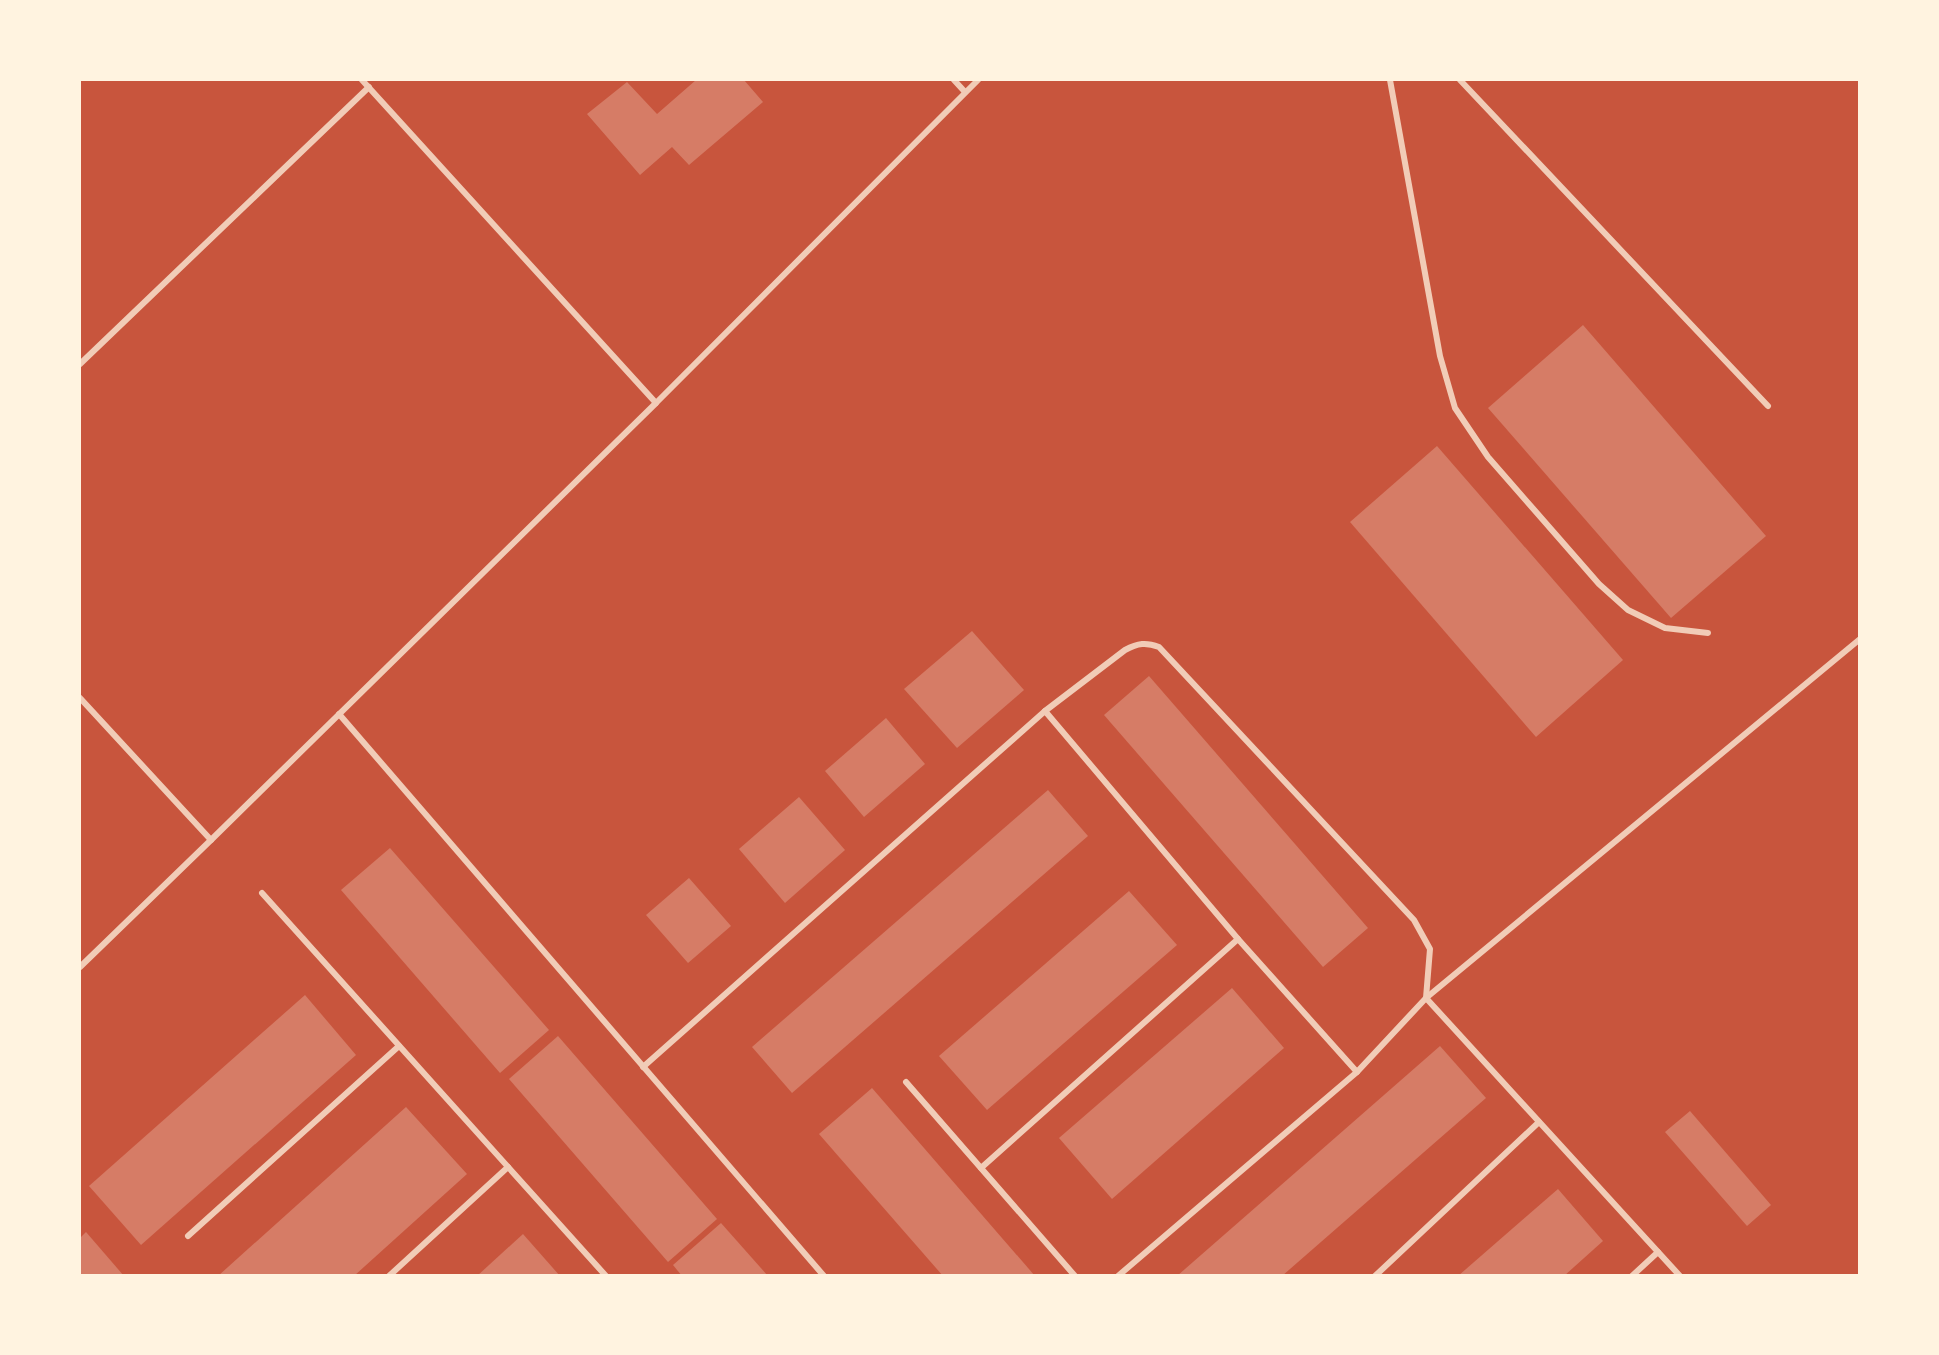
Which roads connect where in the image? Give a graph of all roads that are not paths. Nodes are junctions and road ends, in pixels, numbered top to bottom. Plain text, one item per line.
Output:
1 (362, 80) edge
2 (954, 80) edge
3 (978, 80) edge
4 (1390, 80) edge
5 (1460, 80) edge
6 (369, 87) junction
7 (965, 92) junction
8 (80, 364) edge
9 (656, 403) junction
10 (1768, 406) dead end
11 (1708, 633) dead end
12 (1860, 639) edge
13 (80, 698) edge
14 (1045, 711) junction
15 (339, 714) junction
16 (211, 840) junction
17 (262, 893) dead end
18 (1238, 939) junction
19 (80, 967) edge
20 (1426, 998) junction
21 (399, 1046) junction
22 (643, 1067) junction
23 (1357, 1072) junction
24 (906, 1082) dead end
25 (1539, 1122) junction
26 (508, 1167) junction
27 (981, 1168) junction
28 (188, 1236) dead end
29 (1658, 1252) junction
30 (389, 1275) edge
31 (606, 1275) edge
32 (824, 1275) edge
33 (1075, 1275) edge
34 (1118, 1275) edge
35 (1375, 1275) edge
36 (1632, 1275) edge
37 (1680, 1275) edge

1 - 6 street
2 - 7 street
3 - 7 street
4 - 11 street
5 - 10 street
6 - 8 street
6 - 9 street
7 - 9 street
9 - 15 street
12 - 20 street
13 - 16 street
14 - 18 street
14 - 20 street
14 - 22 street
15 - 16 street
15 - 22 street
16 - 19 street
17 - 21 street
18 - 23 street
18 - 27 street
20 - 23 street
20 - 25 street
21 - 26 street
21 - 28 street
22 - 32 street
23 - 34 street
24 - 27 street
25 - 29 street
25 - 35 street
26 - 30 street
26 - 31 street
27 - 33 street
29 - 36 street
29 - 37 street

